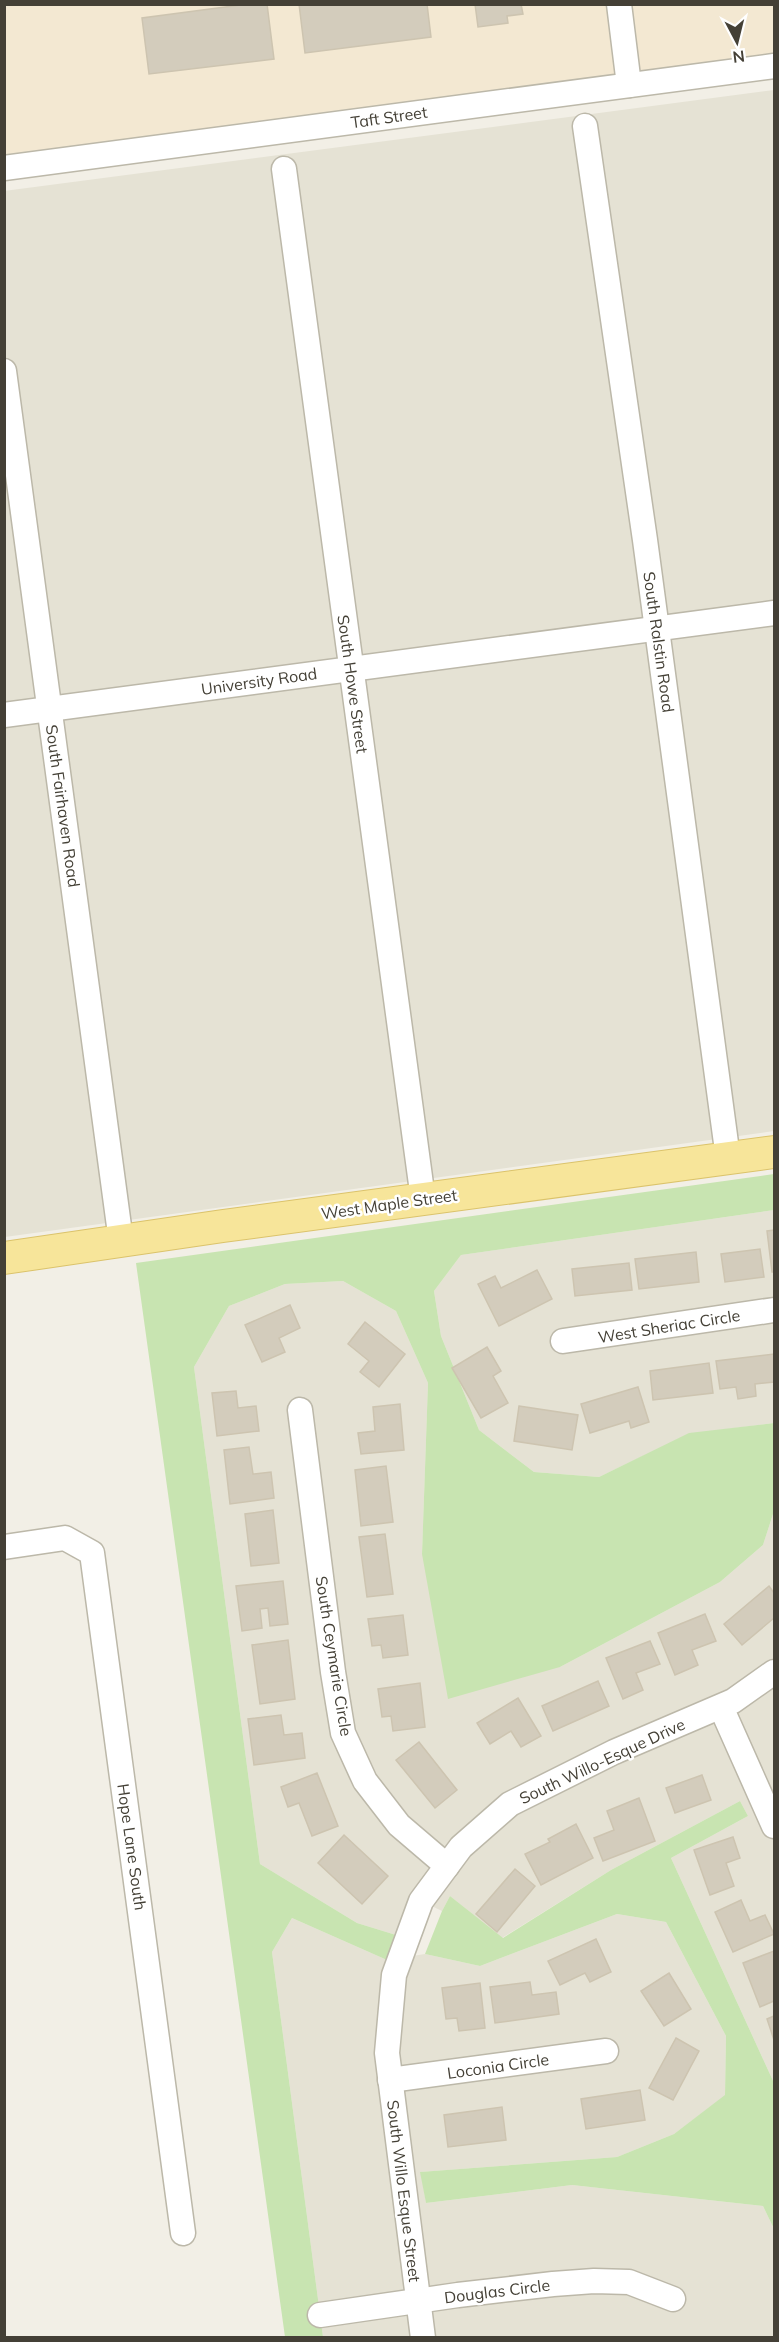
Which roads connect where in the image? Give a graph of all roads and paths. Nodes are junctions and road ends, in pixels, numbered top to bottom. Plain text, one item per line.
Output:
1 (619, 4) edge
2 (774, 66) edge
3 (629, 85) junction
4 (585, 126) dead end
5 (4, 168) edge
6 (284, 169) dead end
7 (4, 371) edge
8 (774, 613) edge
9 (657, 628) junction
10 (351, 669) junction
11 (50, 709) junction
12 (4, 715) edge
13 (774, 1152) edge
14 (728, 1158) junction
15 (423, 1199) junction
16 (121, 1241) junction
17 (4, 1258) edge
18 (774, 1310) edge
19 (563, 1341) dead end
20 (300, 1410) dead end
21 (4, 1547) edge
22 (774, 1672) edge
23 (721, 1707) junction
24 (774, 1826) edge
25 (447, 1866) junction
26 (606, 2051) dead end
27 (390, 2080) junction
28 (183, 2233) dead end
29 (673, 2299) dead end
30 (418, 2301) junction
31 (320, 2315) dead end
32 (423, 2337) edge

1 - 3 street
2 - 3 street, Taft Street
3 - 5 street, Taft Street
4 - 9 street, South Ralstin Road
6 - 10 street, South Howe Street
7 - 11 street, South Fairhaven Road
8 - 9 street, University Road
9 - 10 street, University Road
9 - 14 street, South Ralstin Road
10 - 11 street, University Road
10 - 15 street, South Howe Street
11 - 12 street, University Road
11 - 16 street, South Fairhaven Road
13 - 14 main road, West Maple Street
14 - 15 main road, West Maple Street
15 - 16 main road, West Maple Street
16 - 17 main road, West Maple Street
18 - 19 street, West Sheriac Circle
20 - 25 street, South Ceymarie Circle
21 - 28 street, Hope Lane South
22 - 23 street
23 - 24 street
23 - 25 street, South Willo-Esque Drive
25 - 27 street, South Willo-Esque Drive
26 - 27 street, Loconia Circle
27 - 30 street, South Willo Esque Street
29 - 30 street, Douglas Circle
30 - 31 street, Douglas Circle
30 - 32 street, South Willo Esque Street

